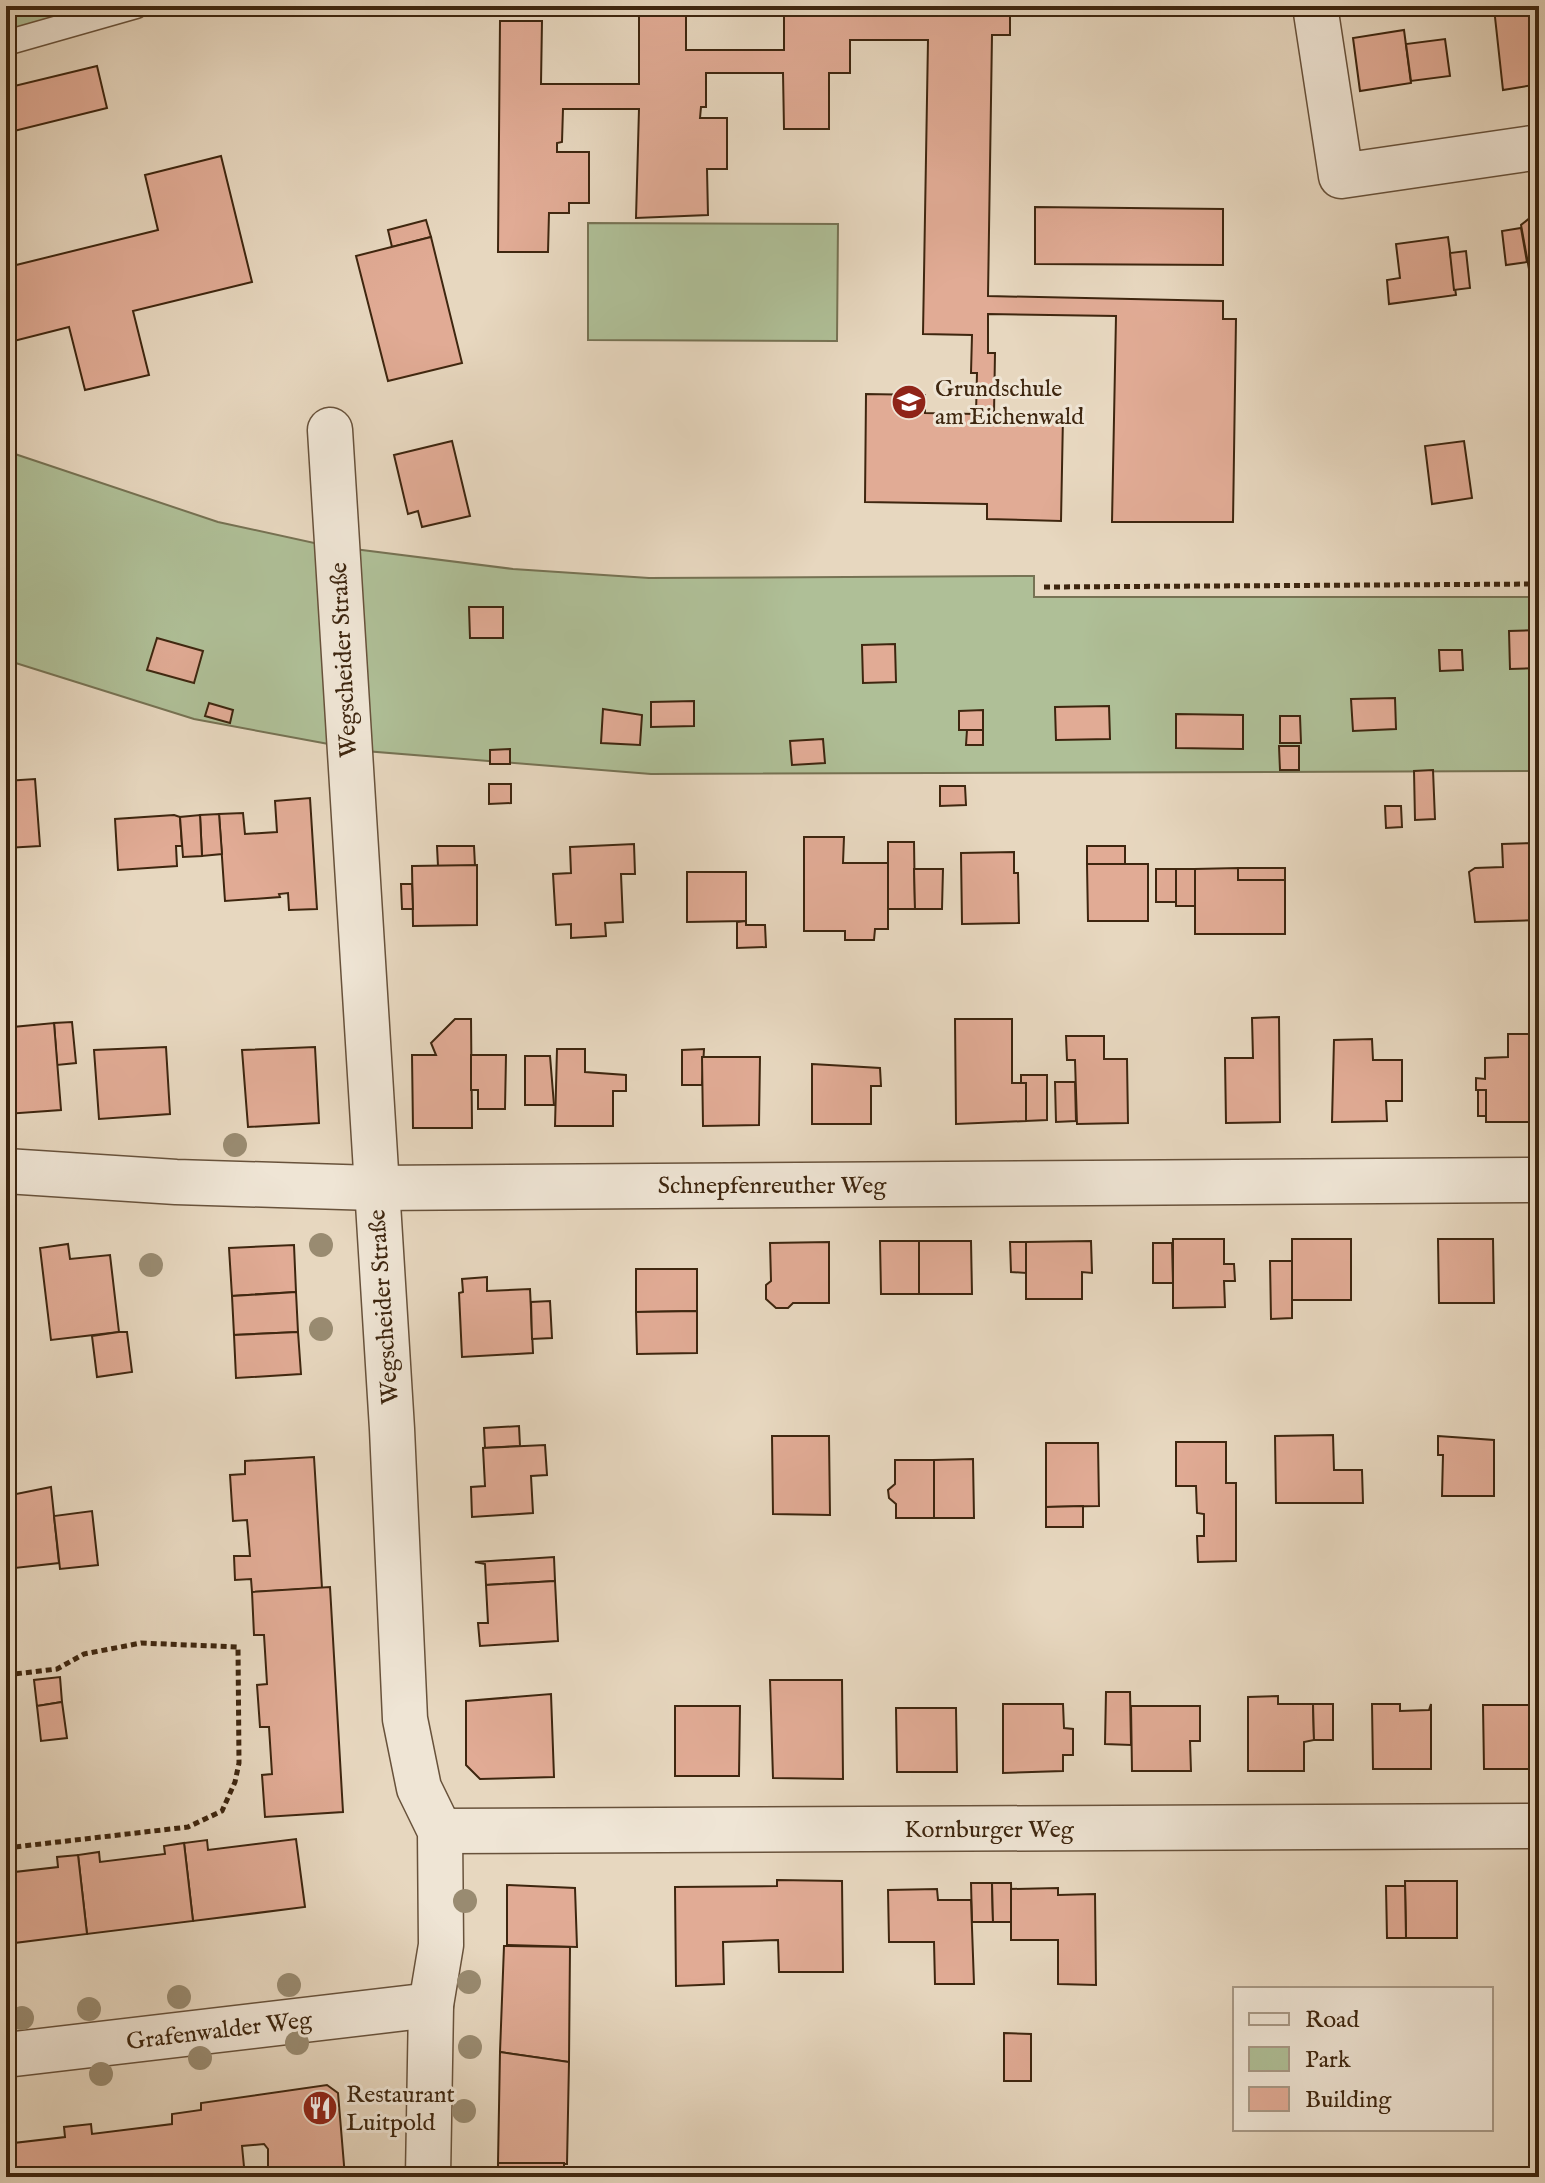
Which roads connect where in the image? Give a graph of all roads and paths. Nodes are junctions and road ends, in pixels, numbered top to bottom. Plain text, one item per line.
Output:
1 (136, 6) edge
2 (1315, 6) edge
3 (6, 43) edge
4 (1539, 147) edge
5 (330, 430) dead end
6 (1539, 584) edge
7 (1044, 587) dead end
8 (6, 1171) edge
9 (1539, 1180) edge
10 (374, 1188) junction
11 (6, 1675) edge
12 (1539, 1826) edge
13 (440, 1831) junction
14 (6, 1848) edge
15 (431, 2005) junction
16 (6, 2055) edge
17 (428, 2177) edge

1 - 3 lane
2 - 4 street
5 - 10 street, Wegscheider Straße
6 - 7 path
8 - 10 street, Schnepfenreuther Weg
9 - 10 street, Schnepfenreuther Weg
10 - 13 street, Wegscheider Straße
11 - 14 path
12 - 13 street, Kornburger Weg
13 - 15 street, Wegscheider Straße
15 - 16 street, Grafenwalder Weg
15 - 17 street, Wegscheider Straße

